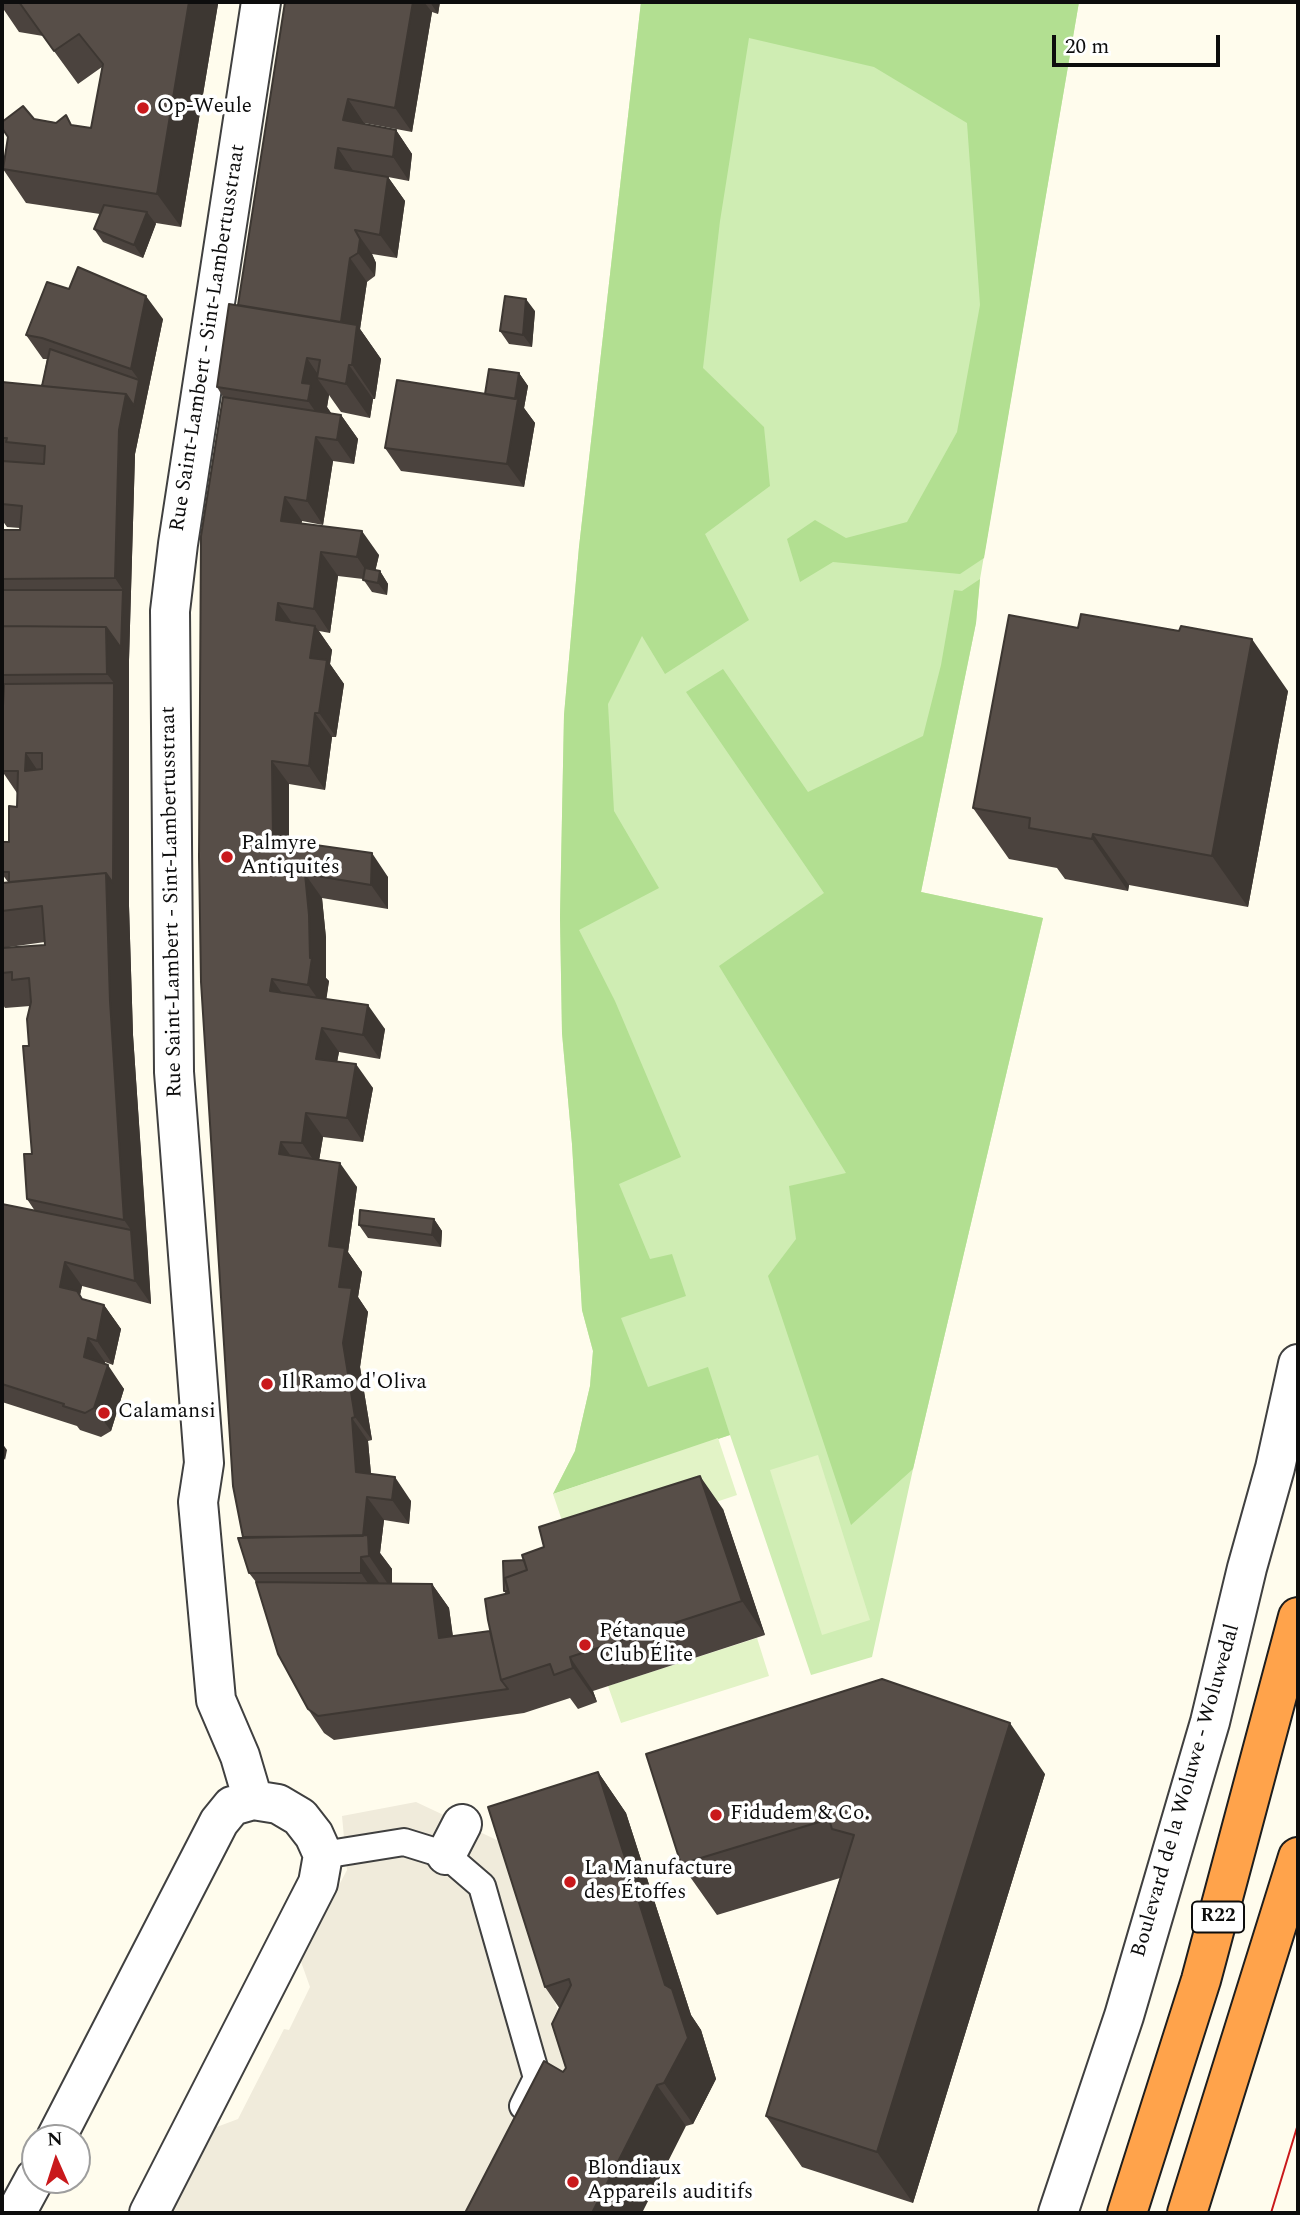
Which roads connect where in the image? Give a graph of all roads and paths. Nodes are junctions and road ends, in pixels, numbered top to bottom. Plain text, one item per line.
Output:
1 (261, 2) edge
2 (1298, 1364) edge
3 (1298, 1617) edge
4 (253, 1800) junction
5 (323, 1855) junction
6 (1298, 1857) edge
7 (63, 2124) edge
8 (512, 2127) edge
9 (26, 2194) edge
10 (16, 2213) edge
11 (149, 2213) edge
12 (1058, 2213) edge
13 (1127, 2213) edge
14 (1187, 2213) edge

1 - 4 street, Rue Saint-Lambert - Sint-Lambertusstraat
2 - 12 street, Boulevard de la Woluwe - Woluwedal
3 - 13 highway, R22
4 - 5 street
4 - 7 street
5 - 8 lane
5 - 11 street
6 - 14 highway, R22
9 - 10 street

